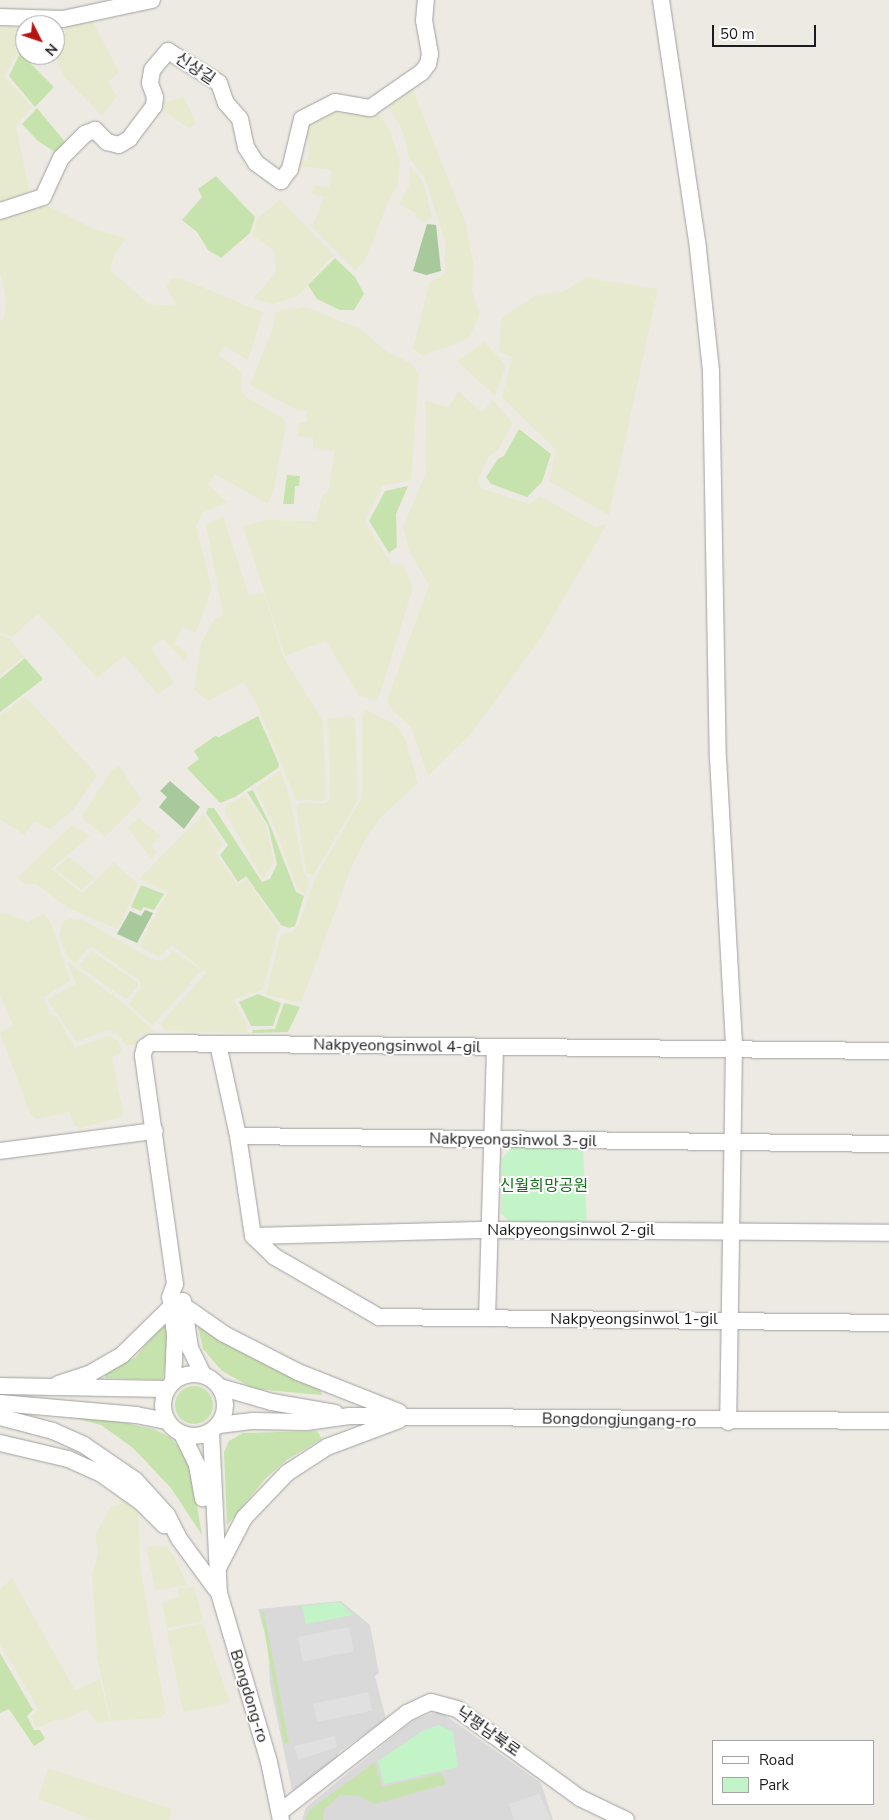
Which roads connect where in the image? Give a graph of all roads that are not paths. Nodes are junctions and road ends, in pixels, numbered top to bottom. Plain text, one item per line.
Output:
1 (152, 0) edge
2 (426, 0) edge
3 (661, 0) edge
4 (0, 16) edge
5 (0, 211) edge
6 (218, 1044) junction
7 (495, 1048) junction
8 (734, 1048) junction
9 (889, 1051) edge
10 (155, 1131) junction
11 (238, 1136) junction
12 (493, 1140) junction
13 (732, 1142) junction
14 (889, 1144) edge
15 (0, 1151) edge
16 (490, 1230) junction
17 (731, 1230) junction
18 (889, 1233) edge
19 (253, 1236) junction
20 (178, 1306) junction
21 (488, 1318) junction
22 (729, 1319) junction
23 (889, 1323) edge
24 (203, 1375) junction
25 (0, 1386) edge
26 (170, 1386) junction
27 (220, 1387) junction
28 (42, 1389) junction
29 (0, 1403) edge
30 (350, 1416) junction
31 (410, 1416) junction
32 (0, 1417) edge
33 (889, 1421) edge
34 (167, 1422) junction
35 (728, 1422) junction
36 (215, 1428) junction
37 (182, 1434) junction
38 (0, 1436) edge
39 (0, 1443) edge
40 (20, 1446) junction
41 (180, 1540) junction
42 (217, 1572) junction
43 (219, 1593) junction
44 (280, 1816) edge
45 (626, 1820) edge

1 - 4 street
2 - 5 street, 신상길
3 - 8 street
6 - 7 street, Nakpyeongsinwol 4-gil
6 - 10 street, Nakpyeongsinwol 4-gil
6 - 11 street
7 - 8 street, Nakpyeongsinwol 4-gil
7 - 12 street
8 - 9 street, Nakpyeongsinwol 4-gil
8 - 13 street
10 - 15 street
10 - 20 street, Nakpyeongsinwol 4-gil
11 - 12 street, Nakpyeongsinwol 3-gil
11 - 19 street
12 - 13 street, Nakpyeongsinwol 3-gil
12 - 16 street
13 - 14 street, Nakpyeongsinwol 3-gil
13 - 17 street
16 - 17 street, Nakpyeongsinwol 2-gil
16 - 19 street, Nakpyeongsinwol 2-gil
16 - 21 street
17 - 18 street, Nakpyeongsinwol 2-gil
17 - 22 street
19 - 21 street, Nakpyeongsinwol 1-gil
20 - 24 street, Nakpyeongsinwol 4-gil
20 - 26 street, Nakpyeongsinwol 4-gil
20 - 28 street
20 - 31 street
21 - 22 street, Nakpyeongsinwol 1-gil
22 - 23 street, Nakpyeongsinwol 1-gil
22 - 35 street
24 - 26 street
24 - 27 street, Bongdongjungang-ro
25 - 28 street
26 - 28 street
26 - 34 street
27 - 30 street, Bongdongjungang-ro
27 - 36 street
29 - 34 street
30 - 31 street, Bongdongjungang-ro
30 - 36 street, Bongdongjungang-ro
31 - 35 street, Bongdongjungang-ro
31 - 42 street
32 - 41 street
33 - 35 street, Bongdongjungang-ro
34 - 37 street
36 - 37 street, Bongdongjungang-ro
36 - 42 street, Bongdong-ro
37 - 42 street, Bongdong-ro
38 - 40 street
39 - 40 street
40 - 41 street
41 - 43 street
42 - 43 street, Bongdong-ro
43 - 44 street, Bongdong-ro
44 - 45 street, 낙평남북로

